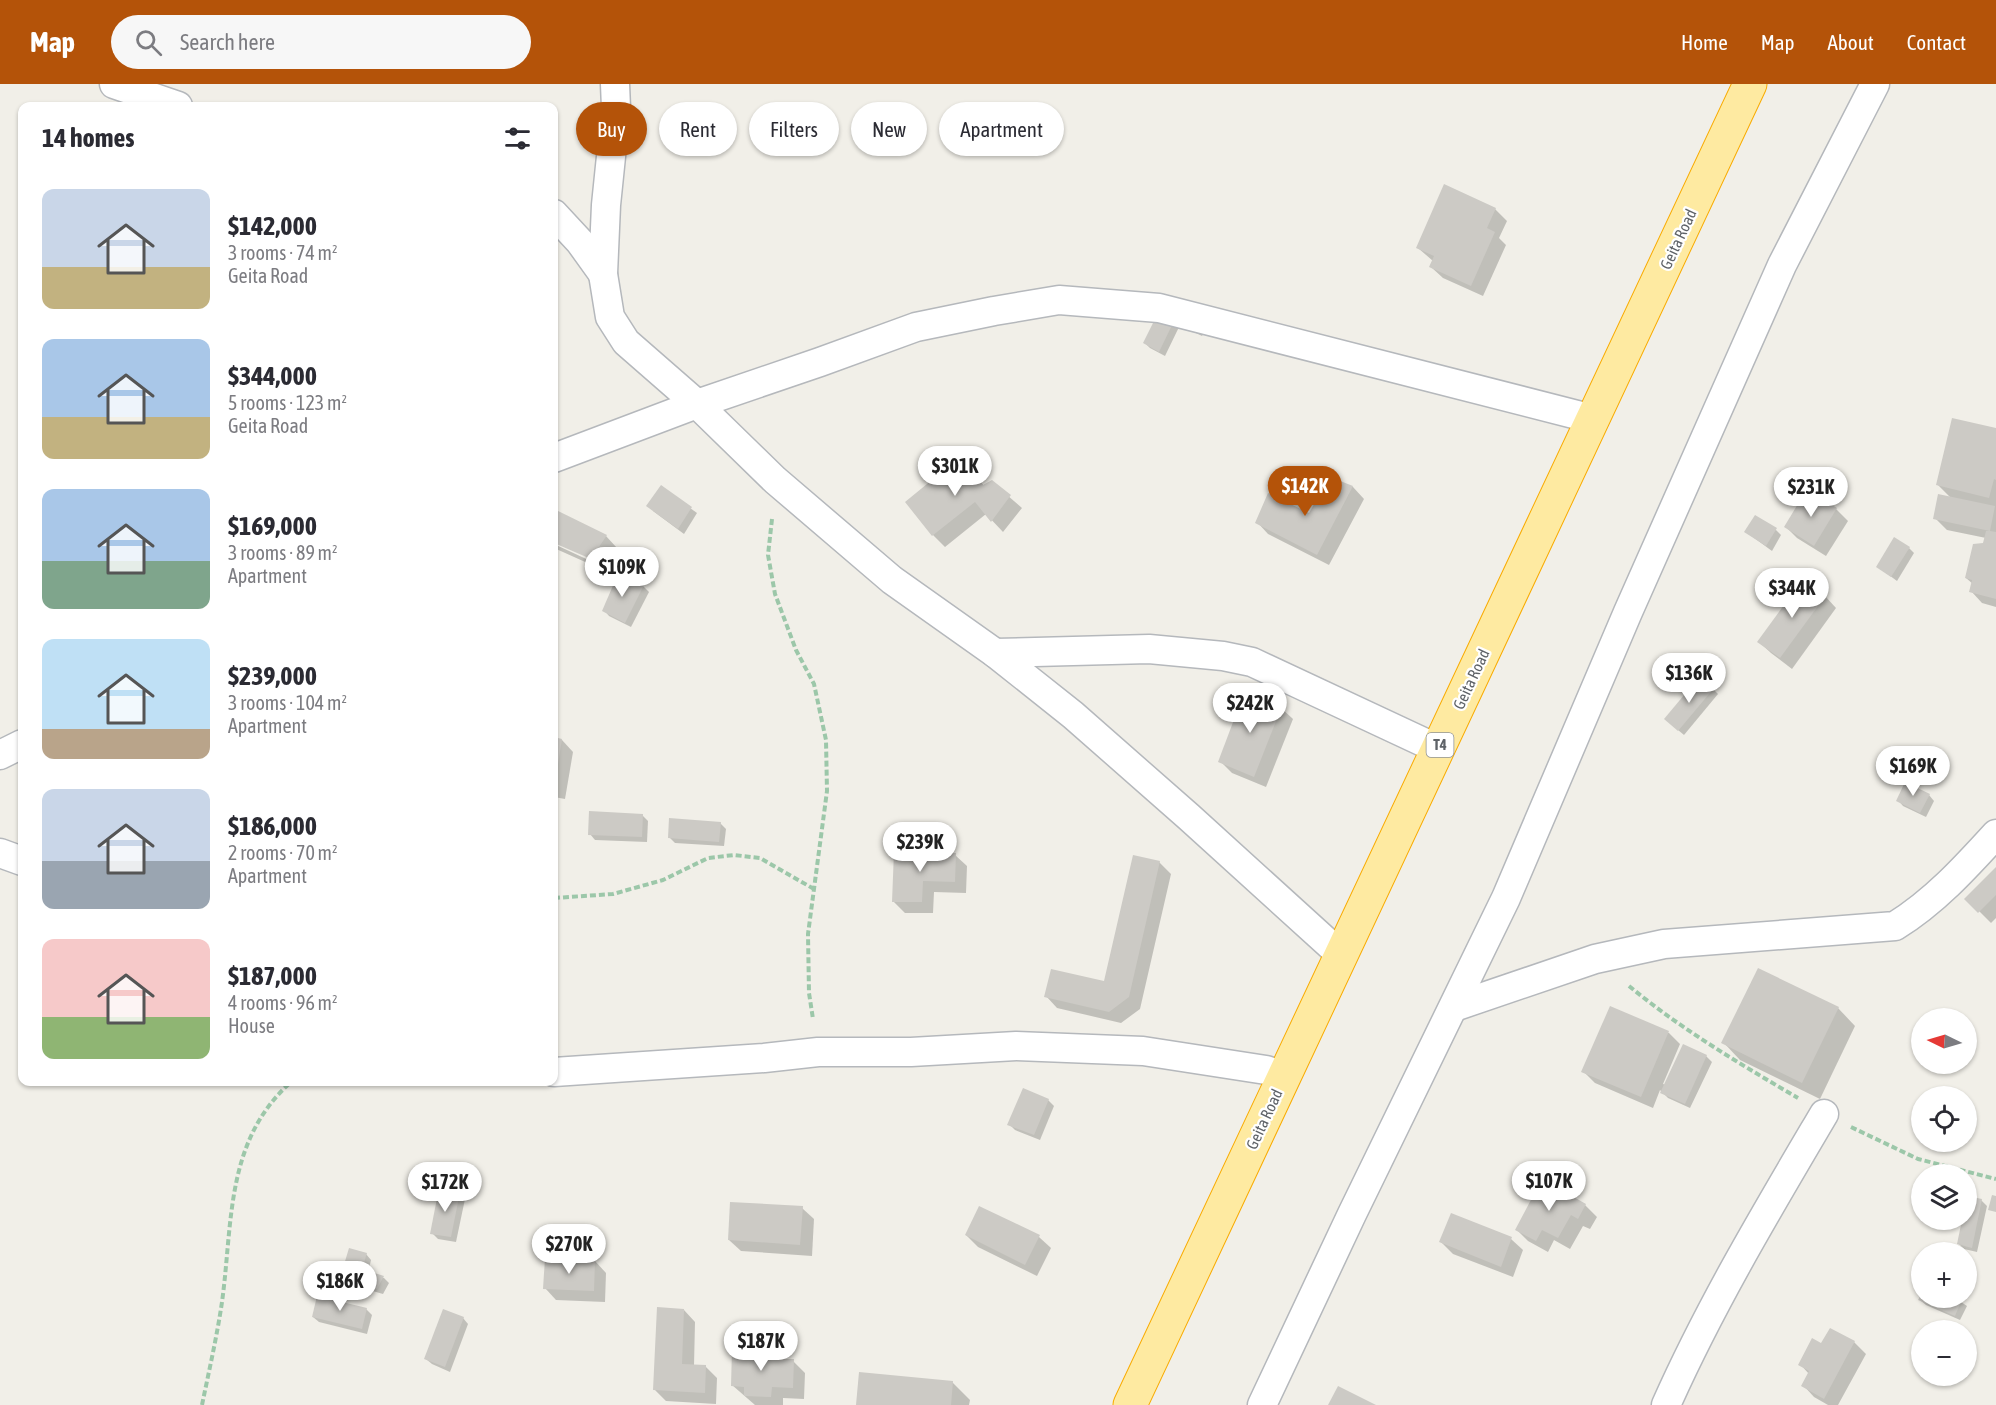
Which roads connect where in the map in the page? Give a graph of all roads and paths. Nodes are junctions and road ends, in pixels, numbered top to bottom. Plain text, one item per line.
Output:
1 (114, 84) edge
2 (615, 84) edge
3 (1750, 84) edge
4 (1875, 84) edge
5 (166, 102) edge
6 (558, 218) edge
7 (603, 274) junction
8 (697, 404) junction
9 (1593, 419) junction
10 (558, 456) edge
11 (775, 480) junction
12 (995, 653) junction
13 (18, 746) edge
14 (1438, 749) junction
15 (0, 755) edge
16 (1996, 834) edge
17 (0, 854) edge
18 (18, 860) edge
19 (814, 889) junction
20 (558, 897) edge
21 (1341, 955) junction
22 (1596, 960) junction
23 (1454, 1006) junction
24 (818, 1052) junction
25 (558, 1072) edge
26 (1284, 1076) junction
27 (286, 1086) edge
28 (1824, 1114) junction
29 (1996, 1179) edge
30 (202, 1405) edge
31 (1130, 1405) edge
32 (1262, 1405) edge
33 (1666, 1405) edge

1 - 5 street
2 - 7 street
3 - 9 highway, Geita Road / T4
4 - 23 street
6 - 7 street
7 - 8 street
8 - 9 street
8 - 10 street
8 - 11 street
9 - 14 highway, Geita Road / T4
11 - 12 street
11 - 19 path
12 - 14 street
12 - 21 street
13 - 15 street
14 - 21 highway, Geita Road / T4
16 - 22 street
17 - 18 street
19 - 20 path
19 - 24 path
21 - 26 highway, Geita Road / T4
22 - 23 street
22 - 28 path
23 - 32 street
24 - 25 street
24 - 26 street
26 - 31 highway, Geita Road / T4
27 - 30 path
28 - 29 path
28 - 33 street

